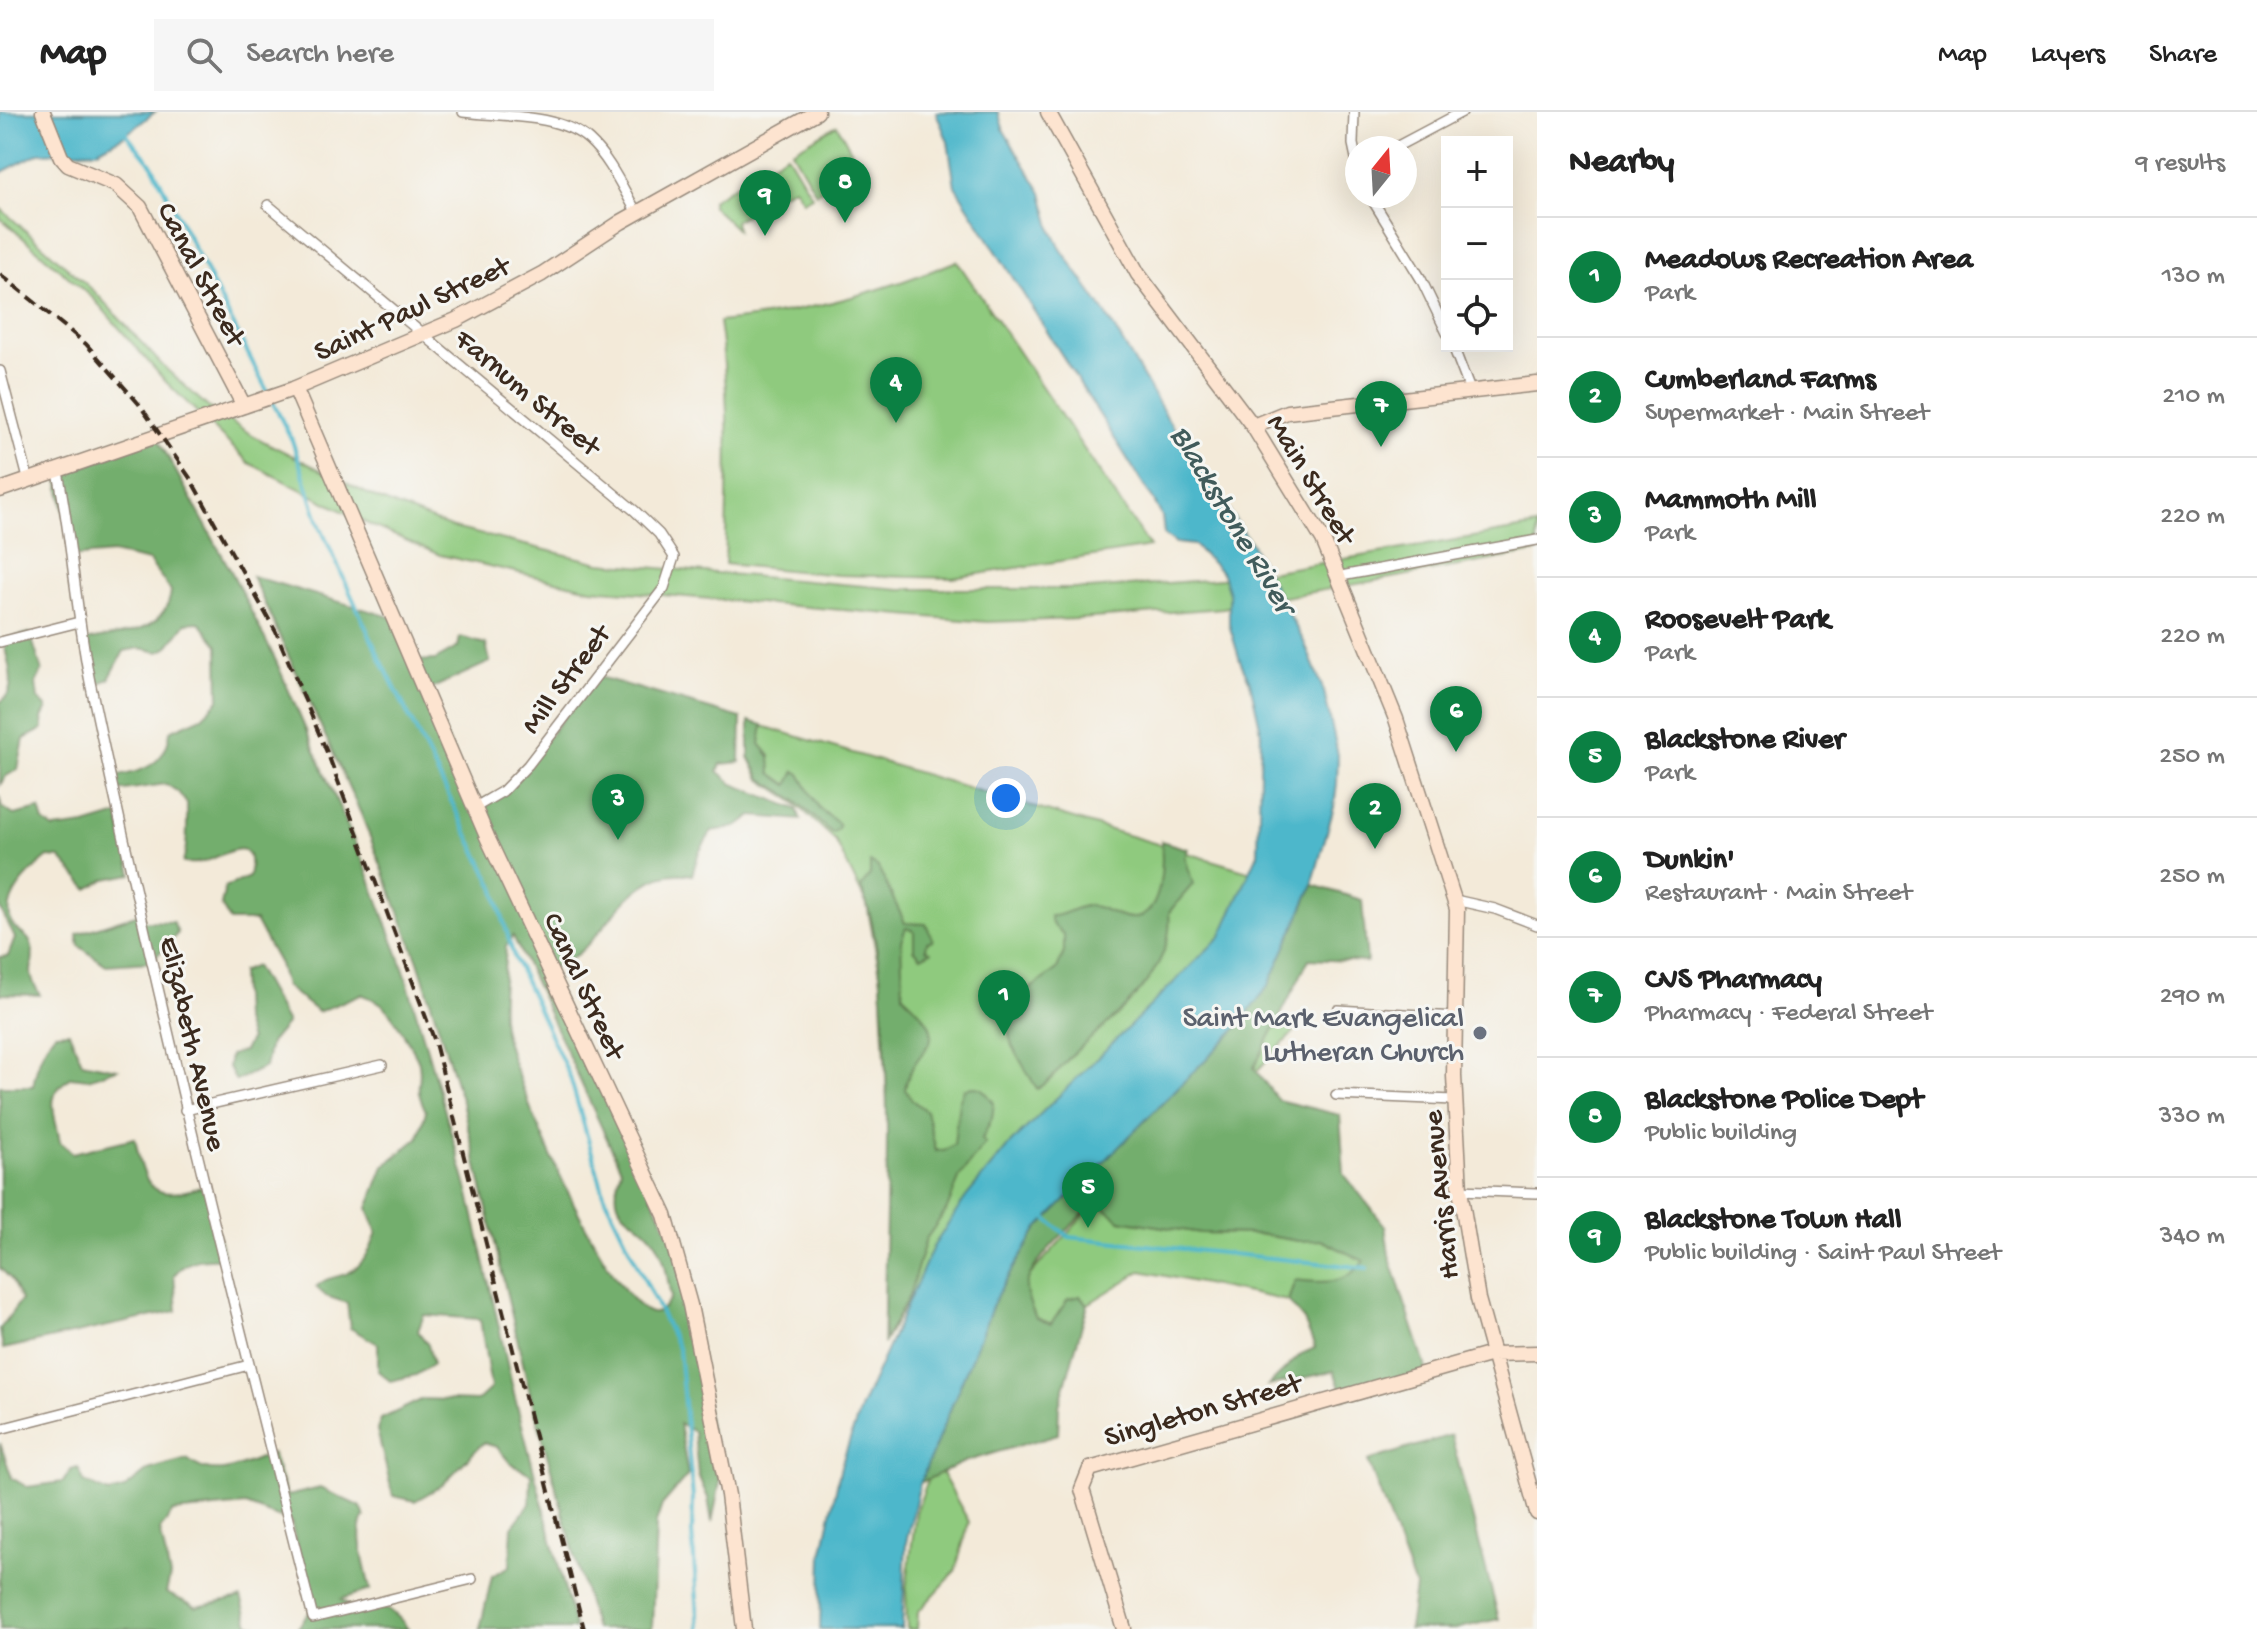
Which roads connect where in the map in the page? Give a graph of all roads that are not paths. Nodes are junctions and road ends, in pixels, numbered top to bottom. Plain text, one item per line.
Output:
1 (43, 112) edge
2 (463, 112) edge
3 (817, 112) edge
4 (1048, 112) edge
5 (1354, 112) edge
6 (1462, 112) edge
7 (1355, 136) edge
8 (1417, 136) edge
9 (268, 205) dead end
10 (1377, 208) edge
11 (637, 213) junction
12 (1441, 321) edge
13 (423, 334) junction
14 (1455, 352) edge
15 (0, 371) edge
16 (1537, 384) edge
17 (295, 388) junction
18 (1470, 390) junction
19 (244, 406) junction
20 (1253, 426) junction
21 (58, 472) junction
22 (29, 482) junction
23 (0, 490) edge
24 (1537, 540) edge
25 (674, 562) joint
26 (1341, 576) junction
27 (79, 622) junction
28 (0, 642) edge
29 (474, 808) junction
30 (1456, 905) junction
31 (1537, 925) edge
32 (1338, 1010) dead end
33 (1455, 1017) junction
34 (382, 1065) dead end
35 (1336, 1095) dead end
36 (1454, 1100) junction
37 (185, 1110) junction
38 (1460, 1190) junction
39 (1537, 1193) edge
40 (1537, 1353) edge
41 (1492, 1354) junction
42 (249, 1365) junction
43 (0, 1429) edge
44 (1537, 1513) edge
45 (472, 1579) dead end
46 (744, 1629) edge
47 (1124, 1629) edge

1 - 19 street, Canal Street
2 - 11 street
3 - 11 street, Saint Paul Street
4 - 20 street, Main Street
5 - 7 street
6 - 8 street
9 - 13 street, Farnum Street
10 - 12 street
11 - 13 street, Saint Paul Street
13 - 17 street, Saint Paul Street
13 - 25 street, Farnum Street
14 - 18 street
15 - 22 street
16 - 18 street
17 - 19 street, Saint Paul Street
17 - 29 street, Canal Street
18 - 20 street
19 - 21 street, Saint Paul Street
20 - 26 street, Main Street
21 - 22 street, Saint Paul Street
21 - 27 street, Elizabeth Avenue
22 - 23 street, Saint Paul Street
24 - 26 street
25 - 29 street, Mill Street
26 - 30 street, Main Street
27 - 28 street
27 - 37 street, Elizabeth Avenue
29 - 46 street, Canal Street
30 - 31 street
30 - 33 street, Harris Avenue
32 - 33 street
33 - 36 street, Harris Avenue
34 - 37 street
35 - 36 street
36 - 38 street, Harris Avenue
37 - 42 street, Elizabeth Avenue
38 - 39 street
38 - 41 street, Harris Avenue
40 - 41 street
41 - 44 street, Harris Avenue
41 - 47 street, Singleton Street
42 - 43 street
42 - 45 street, Elizabeth Avenue

